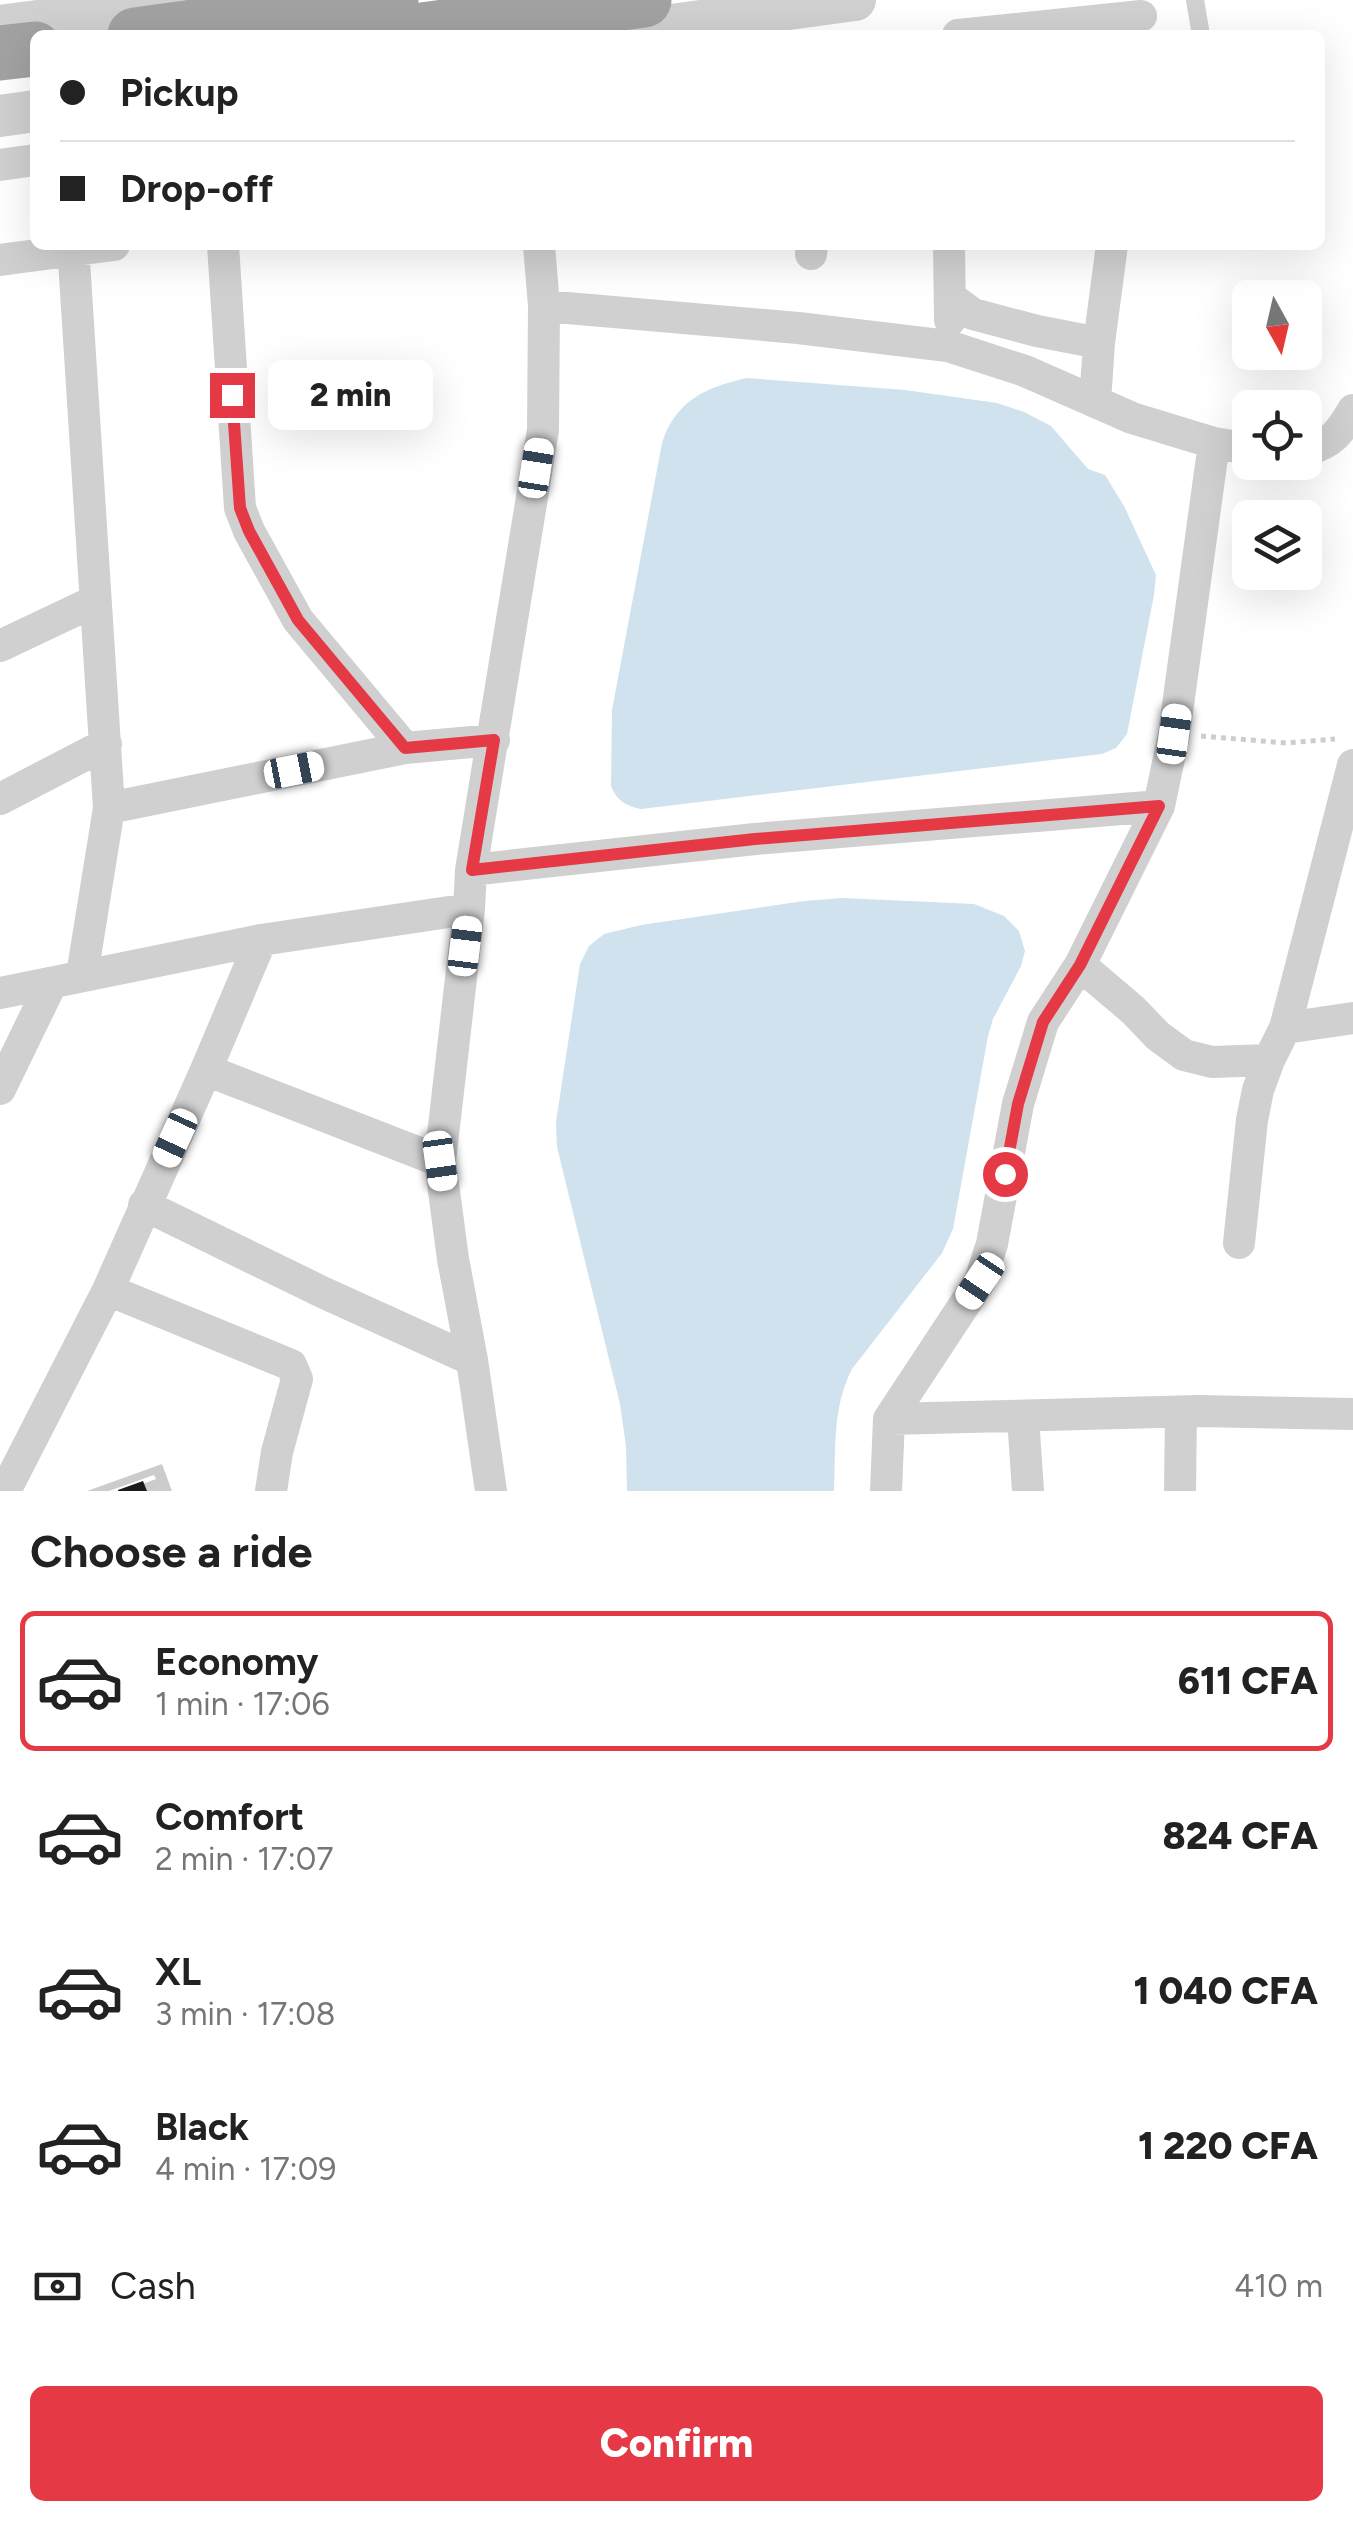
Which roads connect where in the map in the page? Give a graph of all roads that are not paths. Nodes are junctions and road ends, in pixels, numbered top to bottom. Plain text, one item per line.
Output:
1 (194, 0) edge
2 (391, 0) edge
3 (644, 0) edge
4 (855, 0) edge
5 (1196, 0) edge
6 (1140, 17) edge
7 (77, 30) edge
8 (172, 30) edge
9 (452, 30) edge
10 (646, 30) edge
11 (1009, 30) edge
12 (1200, 30) edge
13 (30, 113) edge
14 (0, 116) edge
15 (30, 161) edge
16 (0, 165) edge
17 (61, 250) edge
18 (73, 250) edge
19 (223, 250) edge
20 (539, 250) edge
21 (949, 250) edge
22 (1111, 250) edge
23 (0, 260) edge
24 (951, 298) junction
25 (544, 306) junction
26 (1099, 342) junction
27 (948, 346) junction
28 (1095, 402) junction
29 (1353, 410) edge
30 (1214, 443) junction
31 (1232, 446) edge
32 (1322, 446) edge
33 (95, 601) junction
34 (0, 646) edge
35 (494, 740) junction
36 (106, 744) junction
37 (405, 748) junction
38 (1345, 752) edge
39 (0, 799) edge
40 (1159, 806) junction
41 (109, 808) junction
42 (472, 870) junction
43 (469, 910) junction
44 (261, 940) junction
45 (1080, 965) junction
46 (66, 980) junction
47 (0, 993) edge
48 (1353, 1018) edge
49 (1285, 1028) junction
50 (1269, 1060) junction
51 (206, 1070) junction
52 (0, 1089) edge
53 (440, 1161) junction
54 (144, 1205) junction
55 (1239, 1243) dead end
56 (108, 1290) junction
57 (472, 1360) junction
58 (1181, 1412) junction
59 (1353, 1414) edge
60 (1023, 1417) junction
61 (889, 1419) junction
62 (6, 1491) edge
63 (271, 1491) edge
64 (491, 1491) edge
65 (886, 1491) edge
66 (1028, 1491) edge
67 (1180, 1491) edge

1 - 7 street
2 - 8 highway
3 - 9 highway
4 - 10 street
5 - 12 lane
6 - 11 street
13 - 14 street
15 - 16 street
17 - 23 street
18 - 33 street
19 - 37 street
20 - 25 street
21 - 24 street
22 - 26 street
24 - 26 street
24 - 27 street
25 - 27 street
25 - 35 street
26 - 28 street
27 - 28 street
28 - 30 street
29 - 32 street
30 - 31 street
30 - 40 street
33 - 34 street
33 - 36 street
35 - 37 street
35 - 42 street
36 - 39 street
36 - 41 street
37 - 41 street
38 - 49 street
40 - 42 street
40 - 45 street
41 - 46 street
42 - 43 street
43 - 44 street
43 - 53 street
44 - 46 street
44 - 51 street
45 - 50 street
45 - 61 street
46 - 47 street
46 - 52 street
48 - 49 street
49 - 50 street
50 - 55 street
51 - 53 street
51 - 54 street
53 - 57 street
54 - 56 street
54 - 57 street
56 - 62 street
56 - 63 street
57 - 64 street
58 - 59 street
58 - 60 street
58 - 67 street
60 - 61 street
60 - 66 street
61 - 65 street

